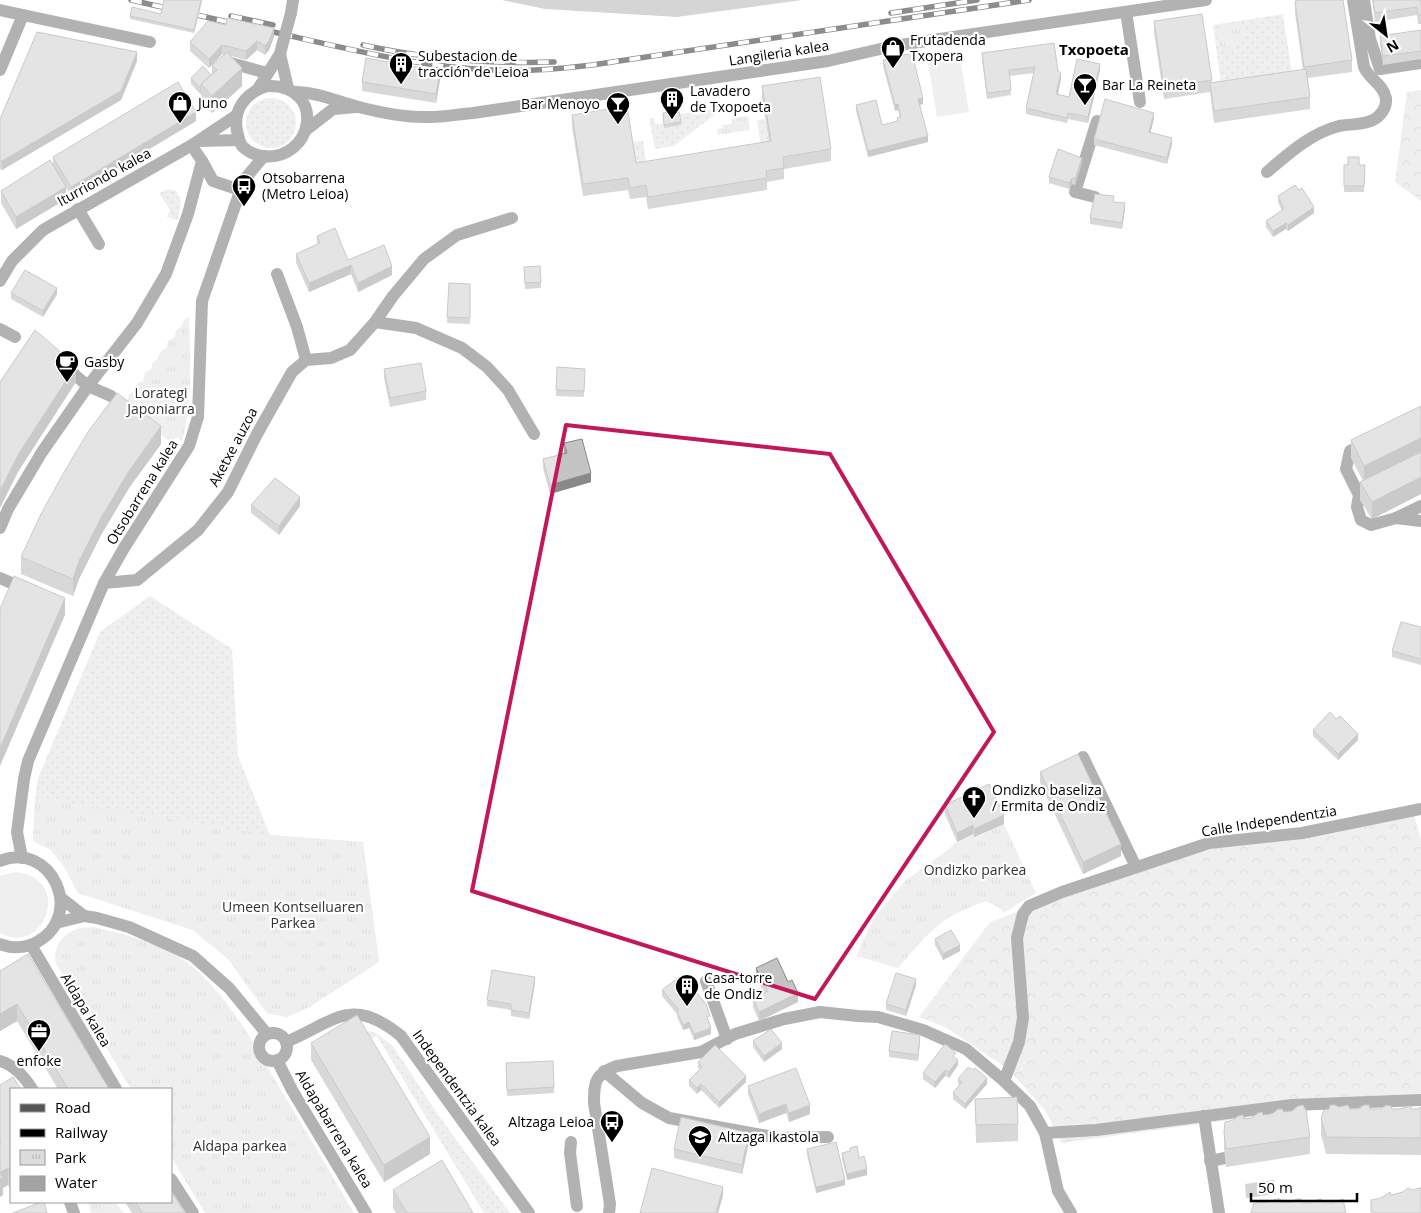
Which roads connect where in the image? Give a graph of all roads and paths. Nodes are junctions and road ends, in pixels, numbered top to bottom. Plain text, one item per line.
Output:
1 (293, 0) edge
2 (1206, 0) edge
3 (1353, 0) edge
4 (1364, 0) edge
5 (0, 10) edge
6 (1126, 12) junction
7 (23, 15) junction
8 (150, 42) dead end
9 (281, 50) junction
10 (228, 62) edge
11 (1421, 63) edge
12 (0, 70) edge
13 (267, 73) junction
14 (258, 89) junction
15 (292, 90) junction
16 (1140, 102) dead end
17 (356, 106) junction
18 (237, 114) junction
19 (1097, 122) edge
20 (306, 130) junction
21 (239, 140) junction
22 (199, 151) junction
23 (264, 156) junction
24 (1267, 172) dead end
25 (239, 184) junction
26 (1095, 197) edge
27 (78, 209) junction
28 (512, 218) dead end
29 (99, 244) dead end
30 (278, 274) dead end
31 (0, 281) edge
32 (375, 322) junction
33 (0, 329) edge
34 (15, 337) dead end
35 (49, 355) edge
36 (306, 360) junction
37 (88, 386) junction
38 (111, 396) dead end
39 (534, 434) dead end
40 (1376, 438) edge
41 (1421, 506) edge
42 (1396, 518) junction
43 (1421, 521) edge
44 (0, 528) edge
45 (0, 578) edge
46 (104, 583) junction
47 (16, 585) edge
48 (1083, 757) dead end
49 (1421, 809) edge
50 (18, 832) junction
51 (22, 858) junction
52 (3, 860) edge
53 (1136, 867) junction
54 (61, 898) junction
55 (84, 916) junction
56 (56, 923) junction
57 (0, 944) edge
58 (31, 946) junction
59 (706, 981) dead end
60 (267, 1034) junction
61 (727, 1039) junction
62 (286, 1042) junction
63 (277, 1060) junction
64 (0, 1061) edge
65 (604, 1071) junction
66 (1004, 1081) junction
67 (31, 1088) edge
68 (115, 1088) edge
69 (1421, 1100) edge
70 (1204, 1116) junction
71 (1045, 1133) junction
72 (828, 1137) dead end
73 (571, 1142) dead end
74 (1225, 1158) edge
75 (1210, 1161) junction
76 (172, 1180) edge
77 (577, 1206) dead end
78 (193, 1213) edge
79 (366, 1213) edge
80 (529, 1213) edge
81 (609, 1213) edge
82 (1071, 1213) edge
83 (1218, 1213) edge

1 - 9 street, bridge
2 - 6 street, Langileria kalea
3 - 24 street
4 - 11 street
5 - 7 street
6 - 16 street
6 - 17 street, Langileria kalea
7 - 8 street
7 - 12 street
9 - 13 street
9 - 15 street
10 - 13 street
13 - 14 street
14 - 15 street
14 - 18 street
15 - 17 street, Langileria kalea
15 - 20 street
17 - 20 street, Langileria kalea
18 - 21 street
18 - 22 street, Iturriondo kalea
19 - 26 street
20 - 23 street
21 - 22 street
21 - 23 street
22 - 25 street
22 - 27 street, Iturriondo kalea
22 - 37 street
23 - 25 street
25 - 46 street, Otsobarrena kalea
27 - 29 street
27 - 31 street, Iturriondo kalea
28 - 32 street
30 - 36 street
32 - 36 street
32 - 39 street
33 - 34 street
35 - 37 street
36 - 46 street, Aketxe auzoa
37 - 38 street
37 - 44 street
40 - 42 street
41 - 42 street
42 - 43 street
45 - 47 street
46 - 50 street, Otsobarrena kalea
48 - 53 street
49 - 53 street, Calle Independentzia
50 - 51 street
50 - 52 street
51 - 52 street
51 - 54 street
53 - 66 street, Calle Independentzia
54 - 55 street
54 - 56 street
55 - 56 street
55 - 60 street
56 - 58 street
57 - 58 street
58 - 68 street, Aldapa kalea
59 - 61 street
60 - 62 street
60 - 63 street
61 - 65 street
61 - 66 street
62 - 63 street
62 - 80 street, Independentzia kalea
63 - 79 street, Aldapabarrena kalea
64 - 67 street
65 - 72 street
65 - 81 street
66 - 71 street
69 - 70 street
70 - 71 street
70 - 75 street
71 - 82 street
73 - 77 street
74 - 75 street
75 - 83 street
76 - 78 street

